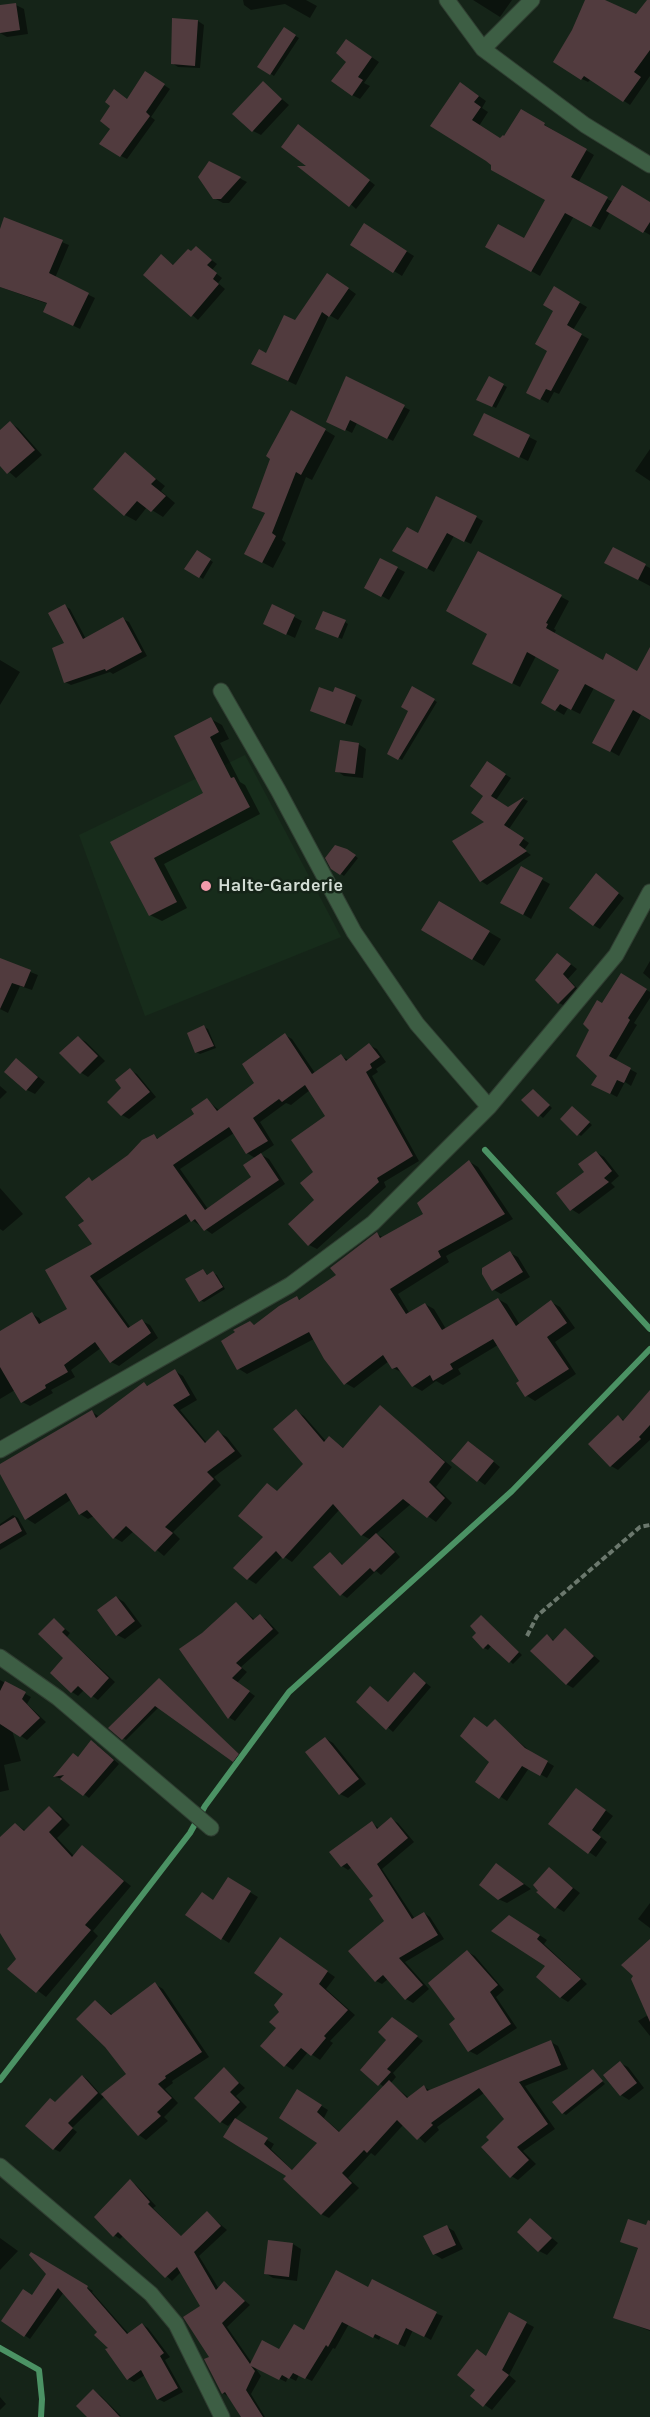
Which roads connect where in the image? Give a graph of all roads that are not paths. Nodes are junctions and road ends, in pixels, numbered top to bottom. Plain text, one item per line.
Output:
1 (447, 0) edge
2 (532, 0) edge
3 (483, 49) junction
4 (650, 165) edge
5 (221, 691) dead end
6 (650, 892) edge
7 (489, 1107) junction
8 (0, 1450) edge
9 (0, 1657) edge
10 (208, 1826) dead end
11 (0, 2166) edge
12 (222, 2417) edge

1 - 3 street
2 - 3 street
3 - 4 street
5 - 7 street
6 - 7 street
7 - 8 street
9 - 10 street
11 - 12 street

